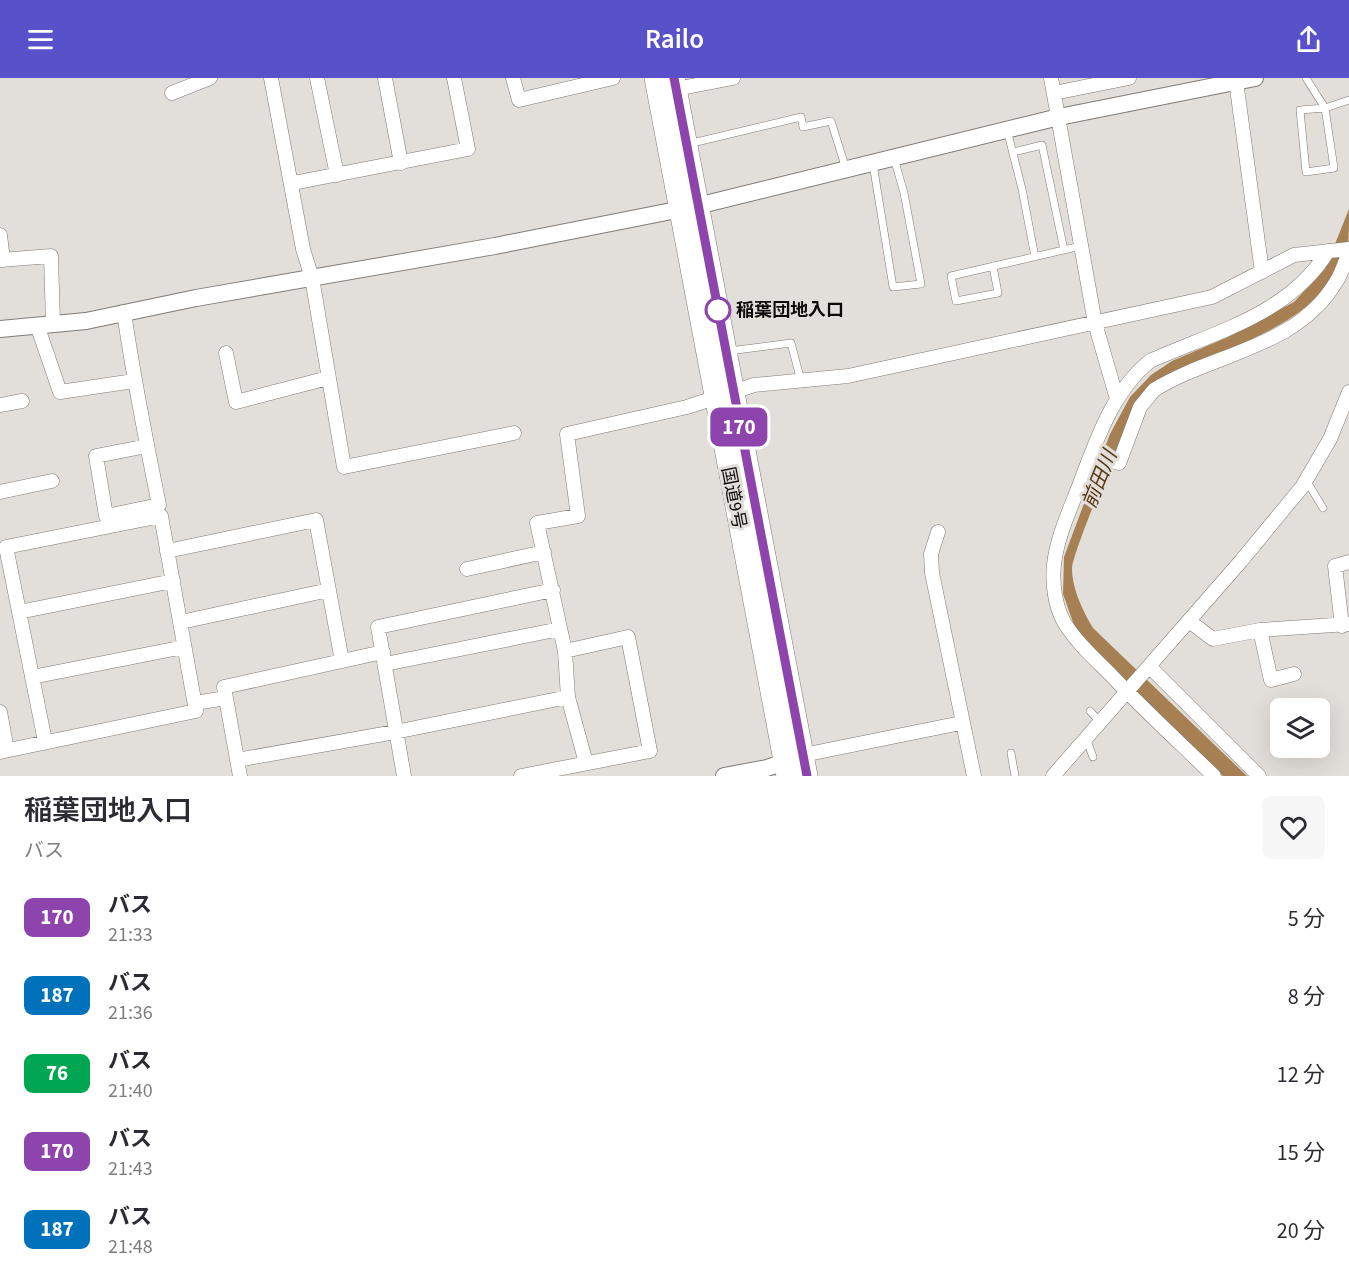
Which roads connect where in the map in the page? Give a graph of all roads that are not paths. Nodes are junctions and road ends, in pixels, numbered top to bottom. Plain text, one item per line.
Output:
1 (210, 78) edge
2 (271, 78) edge
3 (317, 78) edge
4 (385, 78) edge
5 (454, 78) edge
6 (513, 78) edge
7 (613, 78) edge
8 (655, 78) edge
9 (733, 78) edge
10 (1051, 78) edge
11 (1129, 78) edge
12 (1255, 78) edge
13 (1306, 78) edge
14 (1097, 81) edge
15 (1236, 81) junction
16 (675, 84) edge
17 (172, 93) dead end
18 (1054, 93) junction
19 (1347, 100) edge
20 (1325, 108) junction
21 (1059, 117) junction
22 (1007, 130) junction
23 (688, 144) junction
24 (1012, 152) junction
25 (894, 158) junction
26 (401, 163) junction
27 (873, 163) junction
28 (846, 170) junction
29 (337, 175) junction
30 (293, 183) junction
31 (687, 207) junction
32 (0, 236) edge
33 (1081, 246) junction
34 (1064, 250) junction
35 (1349, 251) edge
36 (1328, 252) junction
37 (1035, 257) junction
38 (1, 260) edge
39 (993, 266) junction
40 (1262, 272) junction
41 (312, 278) junction
42 (124, 312) junction
43 (1095, 322) junction
44 (45, 325) junction
45 (0, 329) edge
46 (727, 351) junction
47 (226, 353) dead end
48 (328, 378) junction
49 (134, 381) junction
50 (801, 381) junction
51 (1349, 392) edge
52 (723, 394) junction
53 (1118, 399) junction
54 (22, 401) dead end
55 (0, 405) edge
56 (514, 433) dead end
57 (147, 446) junction
58 (1091, 454) junction
59 (1306, 480) junction
60 (52, 482) dead end
61 (0, 492) edge
62 (1323, 508) dead end
63 (938, 532) dead end
64 (167, 551) junction
65 (544, 552) junction
66 (1349, 562) edge
67 (467, 569) dead end
68 (173, 580) junction
69 (329, 590) junction
70 (553, 590) junction
71 (19, 612) junction
72 (1189, 621) junction
73 (181, 622) junction
74 (1346, 625) edge
75 (560, 629) junction
76 (1260, 630) junction
77 (184, 646) junction
78 (565, 651) junction
79 (384, 658) junction
80 (342, 661) junction
81 (1149, 666) junction
82 (1294, 674) dead end
83 (32, 677) junction
84 (1126, 691) junction
85 (568, 697) junction
86 (226, 698) junction
87 (195, 703) junction
88 (0, 712) edge
89 (961, 723) junction
90 (395, 732) junction
91 (1086, 738) junction
92 (45, 741) junction
93 (3, 751) edge
94 (1011, 753) dead end
95 (1093, 757) dead end
96 (237, 760) junction
97 (585, 763) junction
98 (796, 767) edge
99 (240, 776) edge
100 (404, 776) edge
101 (521, 776) edge
102 (724, 776) edge
103 (974, 776) edge
104 (1015, 776) edge
105 (1054, 776) edge
106 (1214, 776) edge
107 (1259, 776) edge

1 - 17 street
2 - 30 street
3 - 29 street
4 - 26 street
5 - 26 street
6 - 7 street
8 - 31 highway, 国道9号
9 - 16 street
10 - 18 street
11 - 14 street
12 - 15 street
13 - 20 lane
14 - 18 street
15 - 21 street
15 - 40 street
16 - 23 highway, 国道9号
18 - 21 street
19 - 20 lane
20 - 20 lane
21 - 22 street
21 - 33 street
22 - 24 lane
22 - 25 street
23 - 28 lane
23 - 31 highway, 国道9号
24 - 34 lane
24 - 37 lane
25 - 27 street
25 - 27 lane
26 - 29 street
27 - 28 street
28 - 31 street
29 - 30 street
30 - 41 street
31 - 41 street
31 - 46 highway, 国道9号
31 - 52 highway, 国道9号
32 - 38 street
33 - 34 lane
33 - 43 street
34 - 37 lane
35 - 36 street
35 - 58 street
36 - 40 street
36 - 53 street
37 - 39 lane
38 - 44 street
39 - 39 lane
40 - 43 street
41 - 42 street
41 - 48 street
42 - 44 street
42 - 49 street
43 - 50 street
43 - 53 street
44 - 45 street
44 - 49 street
46 - 50 lane
46 - 52 highway, 国道9号
47 - 48 street
48 - 56 street
49 - 57 street
50 - 52 street
51 - 59 street
52 - 65 street
52 - 98 highway, 国道9号
53 - 58 street
54 - 55 street
57 - 57 street
58 - 84 street
59 - 62 lane
59 - 72 street
60 - 61 street
63 - 89 street
64 - 68 street
64 - 69 street
64 - 71 street
65 - 67 street
65 - 70 street
66 - 74 street
68 - 71 street
68 - 73 street
69 - 73 street
69 - 80 street
70 - 75 street
70 - 79 street
71 - 83 street
72 - 76 street
72 - 81 street
73 - 77 street
74 - 76 street
75 - 78 street
75 - 79 street
76 - 82 street
77 - 83 street
77 - 87 street
78 - 85 street
78 - 97 street
79 - 80 street
79 - 90 street
80 - 86 street
81 - 84 street
81 - 107 street
83 - 92 street
84 - 91 street
84 - 106 street
85 - 90 street
85 - 97 street
86 - 87 street
86 - 96 street
87 - 92 street
88 - 93 street
89 - 98 street
89 - 103 street
90 - 96 street
90 - 100 street
91 - 95 lane
91 - 105 street
92 - 93 street
94 - 104 lane
96 - 99 street
97 - 101 street
98 - 102 street

